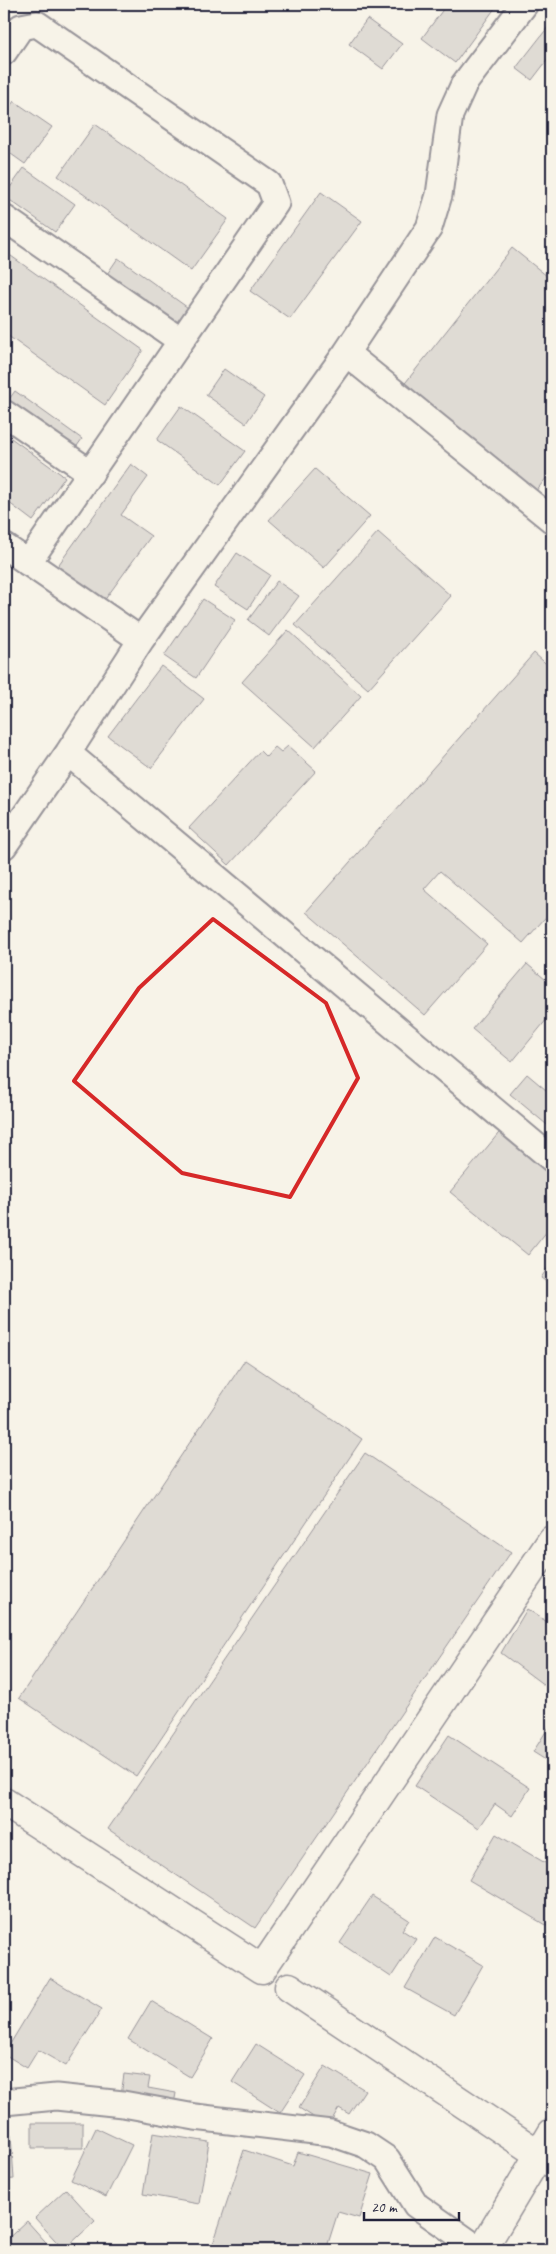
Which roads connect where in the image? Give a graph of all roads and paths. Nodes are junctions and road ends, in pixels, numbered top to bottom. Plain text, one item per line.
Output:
1 (525, 4) edge
2 (4, 52) edge
3 (4, 218) edge
4 (181, 341) junction
5 (346, 353) junction
6 (4, 413) edge
7 (91, 473) junction
8 (552, 520) edge
9 (4, 546) edge
10 (28, 563) junction
11 (141, 640) junction
12 (68, 753) junction
13 (4, 846) edge
14 (552, 1159) edge
15 (552, 1540) edge
16 (4, 1802) edge
17 (289, 1987) dead end
18 (4, 2102) edge
19 (548, 2150) edge
20 (481, 2250) edge

1 - 5 street
2 - 4 street
3 - 4 street
4 - 7 street
5 - 8 street
5 - 11 street
6 - 7 street
7 - 10 street
9 - 10 street
10 - 11 street
11 - 12 street
12 - 13 street
12 - 14 street
15 - 16 street
17 - 19 street
18 - 20 street
19 - 20 street

